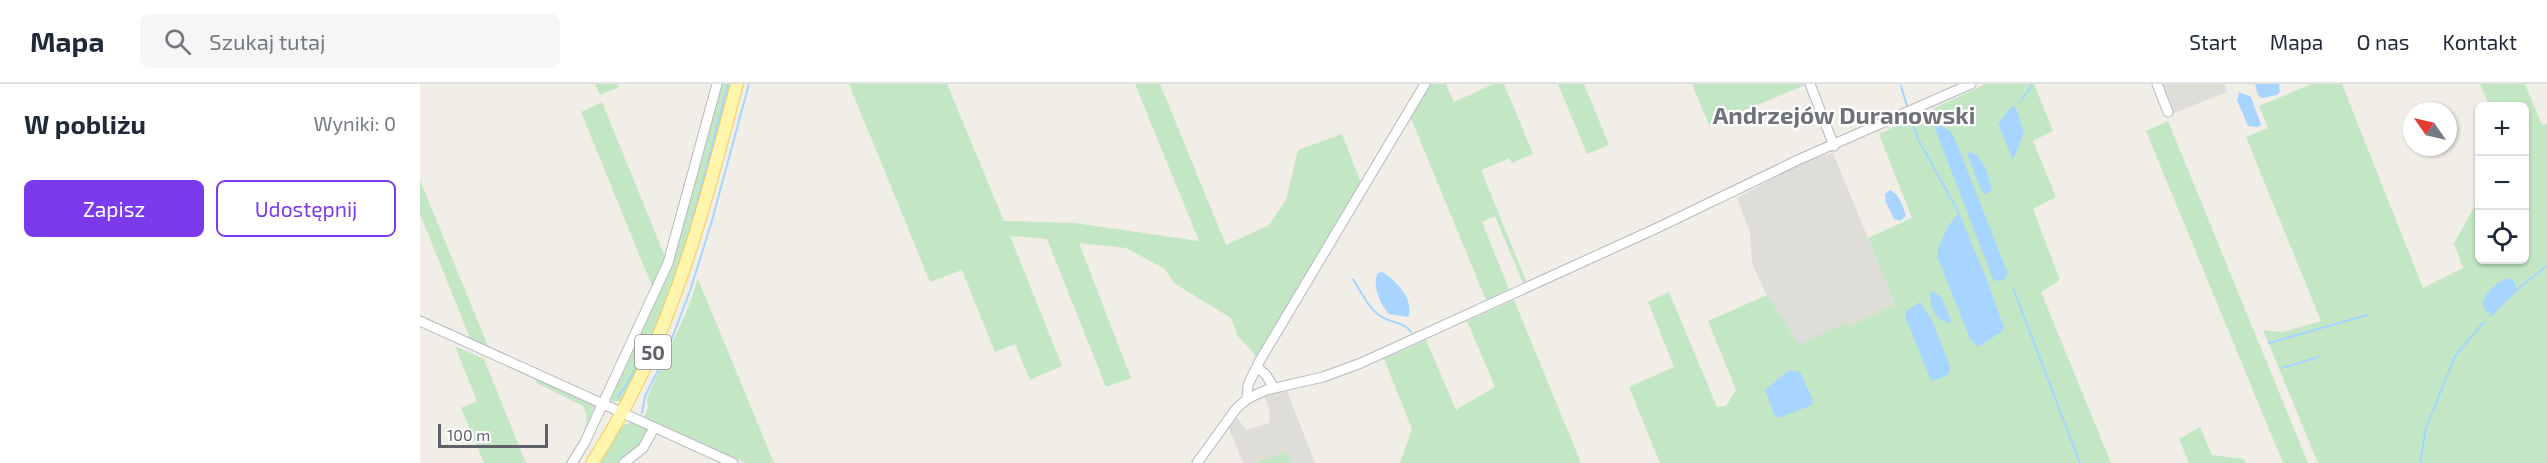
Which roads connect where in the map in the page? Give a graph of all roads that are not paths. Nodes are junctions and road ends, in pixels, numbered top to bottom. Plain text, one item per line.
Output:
1 (717, 84) edge
2 (737, 84) edge
3 (1425, 84) edge
4 (1810, 84) edge
5 (1971, 84) edge
6 (2157, 84) edge
7 (2168, 112) dead end
8 (1834, 146) junction
9 (420, 321) edge
10 (1257, 367) junction
11 (1274, 388) junction
12 (1247, 399) junction
13 (603, 404) junction
14 (623, 414) junction
15 (654, 428) junction
16 (572, 463) edge
17 (592, 463) edge
18 (624, 463) edge
19 (733, 463) edge
20 (1197, 463) edge

1 - 13 street
2 - 14 main road, 50
3 - 10 street
4 - 8 street
5 - 8 street
6 - 7 street
8 - 11 street
9 - 13 street
10 - 11 street
10 - 12 street
11 - 12 street
12 - 20 street
13 - 14 street
13 - 16 street
14 - 15 street
14 - 17 main road, 50
15 - 18 street
15 - 19 street

